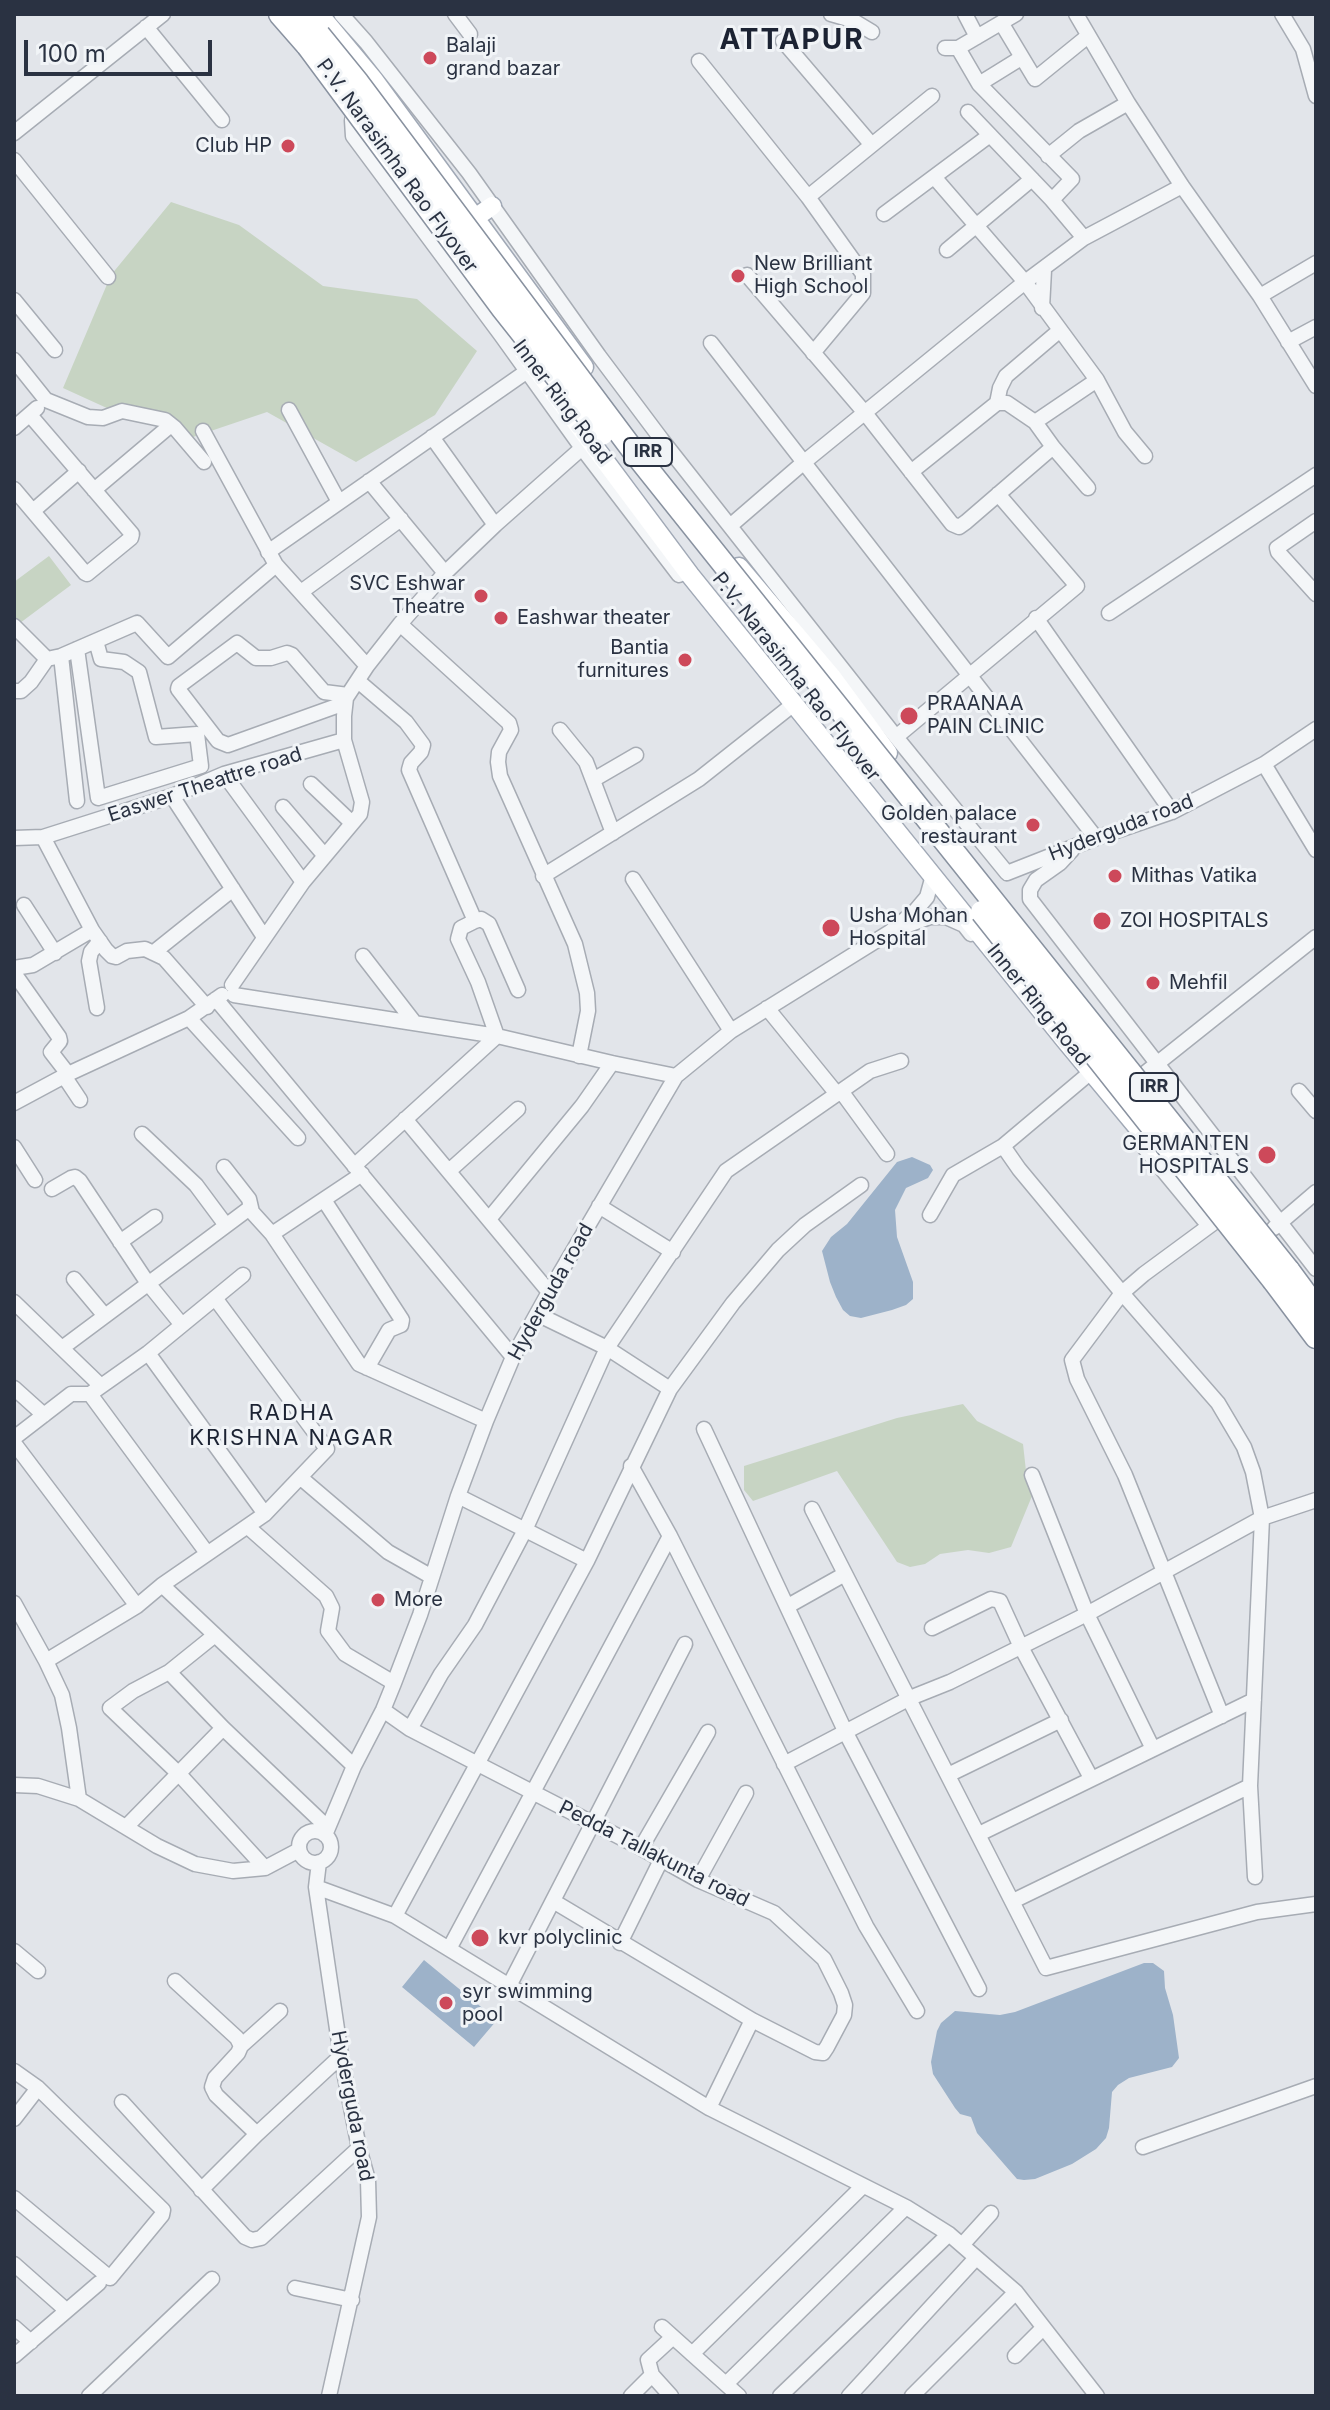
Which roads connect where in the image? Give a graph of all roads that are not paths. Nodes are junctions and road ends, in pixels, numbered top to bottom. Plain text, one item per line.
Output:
1 (163, 14) edge
2 (268, 14) edge
3 (280, 14) edge
4 (301, 14) edge
5 (319, 14) edge
6 (341, 14) edge
7 (455, 14) edge
8 (831, 14) edge
9 (965, 14) edge
10 (1016, 14) edge
11 (1076, 14) edge
12 (1282, 14) edge
13 (856, 17) edge
14 (1002, 24) junction
15 (146, 27) junction
16 (872, 32) dead end
17 (470, 34) dead end
18 (1088, 36) junction
19 (977, 37) junction
20 (783, 41) dead end
21 (1021, 58) junction
22 (699, 61) dead end
23 (979, 84) junction
24 (932, 96) dead end
25 (1316, 96) edge
26 (1128, 103) junction
27 (968, 112) dead end
28 (222, 120) dead end
29 (14, 133) edge
30 (990, 135) junction
31 (871, 144) junction
32 (1048, 156) junction
33 (14, 160) edge
34 (935, 178) junction
35 (1032, 179) junction
36 (1182, 186) junction
37 (808, 197) junction
38 (1052, 200) junction
39 (492, 206) junction
40 (884, 214) dead end
41 (475, 218) junction
42 (975, 225) junction
43 (1084, 238) junction
44 (947, 250) dead end
45 (1316, 263) edge
46 (1044, 270) junction
47 (747, 275) dead end
48 (108, 277) dead end
49 (1025, 282) junction
50 (1260, 296) junction
51 (14, 300) edge
52 (1042, 308) junction
53 (1316, 327) edge
54 (1059, 331) junction
55 (1288, 342) junction
56 (711, 343) dead end
57 (55, 350) dead end
58 (813, 353) junction
59 (14, 360) edge
60 (531, 369) junction
61 (1097, 380) junction
62 (1316, 386) edge
63 (46, 400) junction
64 (997, 403) junction
65 (289, 410) dead end
66 (865, 413) junction
67 (30, 415) junction
68 (623, 420) junction
69 (1035, 422) junction
70 (171, 425) junction
71 (14, 428) edge
72 (203, 431) dead end
73 (432, 437) junction
74 (586, 444) junction
75 (1053, 447) junction
76 (1145, 456) dead end
77 (204, 462) dead end
78 (803, 463) junction
79 (79, 471) junction
80 (911, 472) junction
81 (1316, 475) edge
82 (369, 481) junction
83 (1088, 488) dead end
84 (14, 489) edge
85 (94, 490) junction
86 (998, 494) junction
87 (339, 502) junction
88 (33, 511) junction
89 (401, 519) junction
90 (1316, 521) edge
91 (495, 525) junction
92 (730, 526) junction
93 (272, 558) junction
94 (445, 573) junction
95 (301, 592) junction
96 (1316, 594) edge
97 (1109, 613) dead end
98 (1036, 618) junction
99 (400, 624) junction
100 (14, 626) edge
101 (87, 645) junction
102 (54, 657) junction
103 (91, 662) junction
104 (367, 666) junction
105 (971, 675) junction
106 (358, 681) junction
107 (14, 691) edge
108 (347, 699) junction
109 (331, 700) junction
110 (795, 703) junction
111 (1316, 729) edge
112 (560, 730) dead end
113 (896, 737) junction
114 (344, 740) junction
115 (636, 755) dead end
116 (1264, 764) junction
117 (224, 774) junction
118 (593, 780) junction
119 (311, 784) dead end
120 (172, 796) junction
121 (77, 801) dead end
122 (283, 807) dead end
123 (1172, 812) junction
124 (352, 823) junction
125 (613, 833) junction
126 (43, 837) junction
127 (14, 838) edge
128 (1096, 838) junction
129 (1076, 846) junction
130 (1316, 850) edge
131 (325, 856) junction
132 (929, 869) junction
133 (543, 876) junction
134 (633, 879) dead end
135 (303, 882) junction
136 (233, 889) junction
137 (24, 905) dead end
138 (475, 921) junction
139 (890, 932) junction
140 (96, 935) junction
141 (264, 937) junction
142 (1316, 937) edge
143 (55, 953) junction
144 (153, 953) junction
145 (363, 956) dead end
146 (14, 971) edge
147 (518, 990) dead end
148 (222, 996) junction
149 (97, 1008) dead end
150 (767, 1008) junction
151 (189, 1018) junction
152 (414, 1022) junction
153 (731, 1031) junction
154 (497, 1036) junction
155 (579, 1056) junction
156 (901, 1061) dead end
157 (612, 1063) junction
158 (1150, 1069) junction
159 (66, 1075) junction
160 (676, 1076) junction
161 (1085, 1077) junction
162 (1299, 1091) dead end
163 (839, 1092) junction
164 (16, 1098) edge
165 (80, 1100) dead end
166 (518, 1109) dead end
167 (1316, 1111) edge
168 (405, 1119) junction
169 (142, 1134) dead end
170 (298, 1138) dead end
171 (1003, 1146) junction
172 (14, 1147) edge
173 (887, 1154) dead end
174 (224, 1167) dead end
175 (358, 1170) junction
176 (449, 1171) junction
177 (35, 1180) dead end
178 (861, 1185) dead end
179 (52, 1189) dead end
180 (1316, 1192) edge
181 (324, 1200) junction
182 (599, 1206) junction
183 (252, 1212) junction
184 (930, 1215) dead end
185 (155, 1217) dead end
186 (489, 1219) junction
187 (1213, 1223) junction
188 (225, 1224) junction
189 (1274, 1229) junction
190 (272, 1234) junction
191 (120, 1242) junction
192 (673, 1252) junction
193 (1316, 1269) edge
194 (243, 1275) dead end
195 (74, 1279) dead end
196 (147, 1282) junction
197 (549, 1292) junction
198 (1122, 1293) junction
199 (215, 1298) junction
200 (1316, 1298) edge
201 (14, 1302) edge
202 (1316, 1308) edge
203 (537, 1314) junction
204 (105, 1316) junction
205 (182, 1325) junction
206 (1316, 1340) edge
207 (62, 1348) junction
208 (607, 1348) junction
209 (148, 1353) junction
210 (513, 1357) junction
211 (367, 1368) junction
212 (14, 1388) edge
213 (95, 1389) junction
214 (670, 1389) junction
215 (44, 1415) junction
216 (486, 1421) junction
217 (704, 1429) dead end
218 (14, 1441) edge
219 (631, 1466) junction
220 (1032, 1475) dead end
221 (301, 1478) junction
222 (458, 1496) junction
223 (1316, 1500) edge
224 (812, 1509) dead end
225 (265, 1514) junction
226 (1262, 1518) junction
227 (248, 1527) junction
228 (525, 1530) junction
229 (670, 1536) junction
230 (207, 1553) junction
231 (587, 1561) junction
232 (1162, 1571) junction
233 (845, 1574) junction
234 (432, 1577) junction
235 (162, 1585) junction
236 (14, 1603) edge
237 (137, 1606) junction
238 (788, 1606) junction
239 (1087, 1614) junction
240 (932, 1628) dead end
241 (215, 1635) junction
242 (685, 1644) dead end
243 (1021, 1647) junction
244 (46, 1661) junction
245 (169, 1672) junction
246 (394, 1683) junction
247 (910, 1698) junction
248 (1254, 1700) junction
249 (383, 1710) junction
250 (1222, 1716) junction
251 (1061, 1720) junction
252 (223, 1728) junction
253 (410, 1729) junction
254 (708, 1732) dead end
255 (846, 1733) junction
256 (1153, 1749) junction
257 (476, 1763) junction
258 (784, 1764) junction
259 (354, 1766) junction
260 (179, 1774) junction
261 (948, 1775) junction
262 (1091, 1778) junction
263 (14, 1785) edge
264 (1250, 1786) junction
265 (534, 1793) junction
266 (746, 1793) dead end
267 (79, 1799) junction
268 (593, 1823) junction
269 (127, 1826) junction
270 (327, 1832) junction
271 (979, 1834) junction
272 (641, 1848) junction
273 (299, 1850) junction
274 (661, 1860) junction
275 (319, 1862) junction
276 (265, 1868) junction
277 (1255, 1877) dead end
278 (698, 1880) junction
279 (316, 1887) junction
280 (553, 1901) junction
281 (1013, 1901) junction
282 (1316, 1904) edge
283 (395, 1916) junction
284 (620, 1943) junction
285 (449, 1949) junction
286 (14, 1951) edge
287 (38, 1971) dead end
288 (175, 1981) dead end
289 (509, 1986) junction
290 (979, 1989) dead end
291 (280, 2011) dead end
292 (917, 2011) dead end
293 (752, 2020) junction
294 (241, 2046) junction
295 (341, 2056) junction
296 (14, 2071) edge
297 (1316, 2086) edge
298 (38, 2088) junction
299 (122, 2102) dead end
300 (709, 2108) junction
301 (14, 2119) edge
302 (257, 2134) junction
303 (1143, 2147) dead end
304 (359, 2148) junction
305 (863, 2186) junction
306 (201, 2190) junction
307 (14, 2198) edge
308 (906, 2207) junction
309 (991, 2213) dead end
310 (949, 2234) junction
311 (962, 2245) junction
312 (976, 2258) junction
313 (14, 2264) edge
314 (212, 2279) dead end
315 (99, 2283) dead end
316 (295, 2288) dead end
317 (1016, 2292) junction
318 (352, 2300) junction
319 (66, 2310) junction
320 (14, 2327) edge
321 (1043, 2328) junction
322 (31, 2342) junction
323 (692, 2354) junction
324 (14, 2356) edge
325 (1015, 2356) dead end
326 (652, 2375) junction
327 (730, 2391) edge
328 (89, 2396) edge
329 (329, 2396) edge
330 (631, 2396) edge
331 (671, 2396) edge
332 (780, 2396) edge
333 (849, 2396) edge
334 (912, 2396) edge
335 (1097, 2396) edge

1 - 15 street
2 - 60 main road, Inner Ring Road / IRR
3 - 206 highway, P.V. Narasimha Rao Flyover, bridge
4 - 202 highway, P.V. Narasimha Rao Flyover, bridge
5 - 41 main road, Inner Ring Road / IRR
6 - 39 street
7 - 17 street
8 - 13 street
9 - 19 street
10 - 14 street
11 - 18 street
12 - 25 street
13 - 16 street
14 - 19 street
14 - 21 street
15 - 28 street
15 - 29 street
18 - 21 street
18 - 26 street
19 - 23 street
20 - 31 street
21 - 23 street
22 - 37 street
23 - 32 street
24 - 31 street
26 - 32 street
26 - 36 street
27 - 30 street
30 - 34 street
30 - 35 street
31 - 37 street
32 - 38 street
33 - 48 street
34 - 40 street
34 - 42 street
35 - 38 street
35 - 42 street
36 - 43 street
36 - 50 street
37 - 58 street
38 - 43 street
39 - 41 main road
39 - 92 street
41 - 68 main road, Inner Ring Road / IRR
42 - 44 street
42 - 49 street
43 - 46 street
45 - 50 street
46 - 49 street
46 - 52 street
47 - 58 street
49 - 52 street
49 - 66 street
50 - 55 street
51 - 57 street
52 - 54 street
53 - 55 street
54 - 61 street
54 - 64 street
55 - 62 street
56 - 78 street
58 - 66 street
59 - 63 street
60 - 73 street
60 - 74 main road, Inner Ring Road / IRR
61 - 69 street
61 - 76 street
63 - 67 street
63 - 70 street
64 - 69 street
64 - 80 street
65 - 87 street
66 - 78 street
66 - 80 street
67 - 71 street
67 - 79 street
68 - 74 street
68 - 158 main road, Inner Ring Road / IRR
69 - 75 street
70 - 77 street
70 - 85 street
72 - 93 street
73 - 82 street
73 - 91 street
74 - 91 street
74 - 110 main road, Inner Ring Road / IRR
75 - 83 street
75 - 86 street
78 - 92 street
78 - 105 street
79 - 85 street
79 - 88 street
80 - 86 street
81 - 97 street
82 - 87 street
82 - 89 street
84 - 88 street
85 - 88 street
86 - 98 street
87 - 93 street
89 - 94 street
89 - 95 street
90 - 96 street
91 - 94 street
92 - 113 street
93 - 95 street
93 - 101 street
94 - 99 street
95 - 104 street
98 - 105 street
98 - 123 street
99 - 104 street
99 - 133 street
100 - 102 street
101 - 102 street
101 - 103 street
101 - 103 street
102 - 107 street
102 - 121 street
103 - 103 street
104 - 106 street
105 - 113 street
105 - 128 street
106 - 108 street
106 - 138 street
108 - 109 street
108 - 114 street
109 - 109 street
110 - 125 street
110 - 132 main road, Inner Ring Road / IRR
111 - 116 street, Hyderguda road
112 - 118 street
113 - 129 street, Hyderguda road
114 - 117 street, Easwer Theattre road
114 - 124 street
115 - 118 street
116 - 123 street, Hyderguda road
116 - 130 street
117 - 120 street, Easwer Theattre road
117 - 135 street
118 - 125 street
119 - 124 street
120 - 126 street, Easwer Theattre road
120 - 136 street
122 - 131 street
123 - 128 street, Hyderguda road
124 - 131 street
125 - 133 street
126 - 127 street, Easwer Theattre road
126 - 140 street
128 - 129 street, Hyderguda road
129 - 158 street
131 - 135 street
132 - 139 street, Hyderguda road
132 - 187 main road, Inner Ring Road / IRR
133 - 155 street
134 - 153 street
135 - 141 street
136 - 141 street
136 - 144 street
137 - 143 street
138 - 147 street
138 - 154 street
139 - 150 street, Hyderguda road
139 - 161 street
140 - 143 street
140 - 144 street
140 - 149 street
141 - 148 street
142 - 158 street
143 - 146 street
144 - 148 street
145 - 152 street
146 - 159 street
148 - 151 street
148 - 152 street
148 - 175 street
150 - 153 street, Hyderguda road
150 - 163 street
151 - 159 street
151 - 170 street
152 - 154 street
153 - 160 street, Hyderguda road
154 - 155 street
154 - 168 street
155 - 157 street
156 - 163 street
157 - 160 street
157 - 186 street
158 - 189 main road, Inner Ring Road / IRR
159 - 164 street
159 - 165 street
160 - 182 street, Hyderguda road
161 - 171 street
161 - 187 street
162 - 167 street
163 - 173 street
163 - 192 street
166 - 176 street
168 - 175 street
168 - 176 street
169 - 188 street
171 - 184 street
171 - 198 street
172 - 177 street
174 - 183 street
175 - 181 street
175 - 210 street
176 - 186 street
178 - 214 street
179 - 191 street
180 - 189 street
181 - 190 street
181 - 211 street
182 - 192 street
182 - 197 street, Hyderguda road
183 - 188 street
183 - 190 street
185 - 191 street
186 - 197 street
187 - 198 street
187 - 206 main road, Inner Ring Road / IRR
188 - 196 street
189 - 193 street
189 - 200 main road, Inner Ring Road / IRR
190 - 211 street
191 - 196 street
192 - 208 street
194 - 199 street
195 - 204 street
196 - 204 street
196 - 205 street
197 - 203 street, Hyderguda road
198 - 226 street
198 - 232 street
199 - 205 street
199 - 221 street
201 - 207 street
203 - 208 street
203 - 210 street, Hyderguda road
204 - 207 street
205 - 209 street
207 - 213 street
208 - 214 street
208 - 228 street
209 - 213 street
209 - 225 street
210 - 216 street, Hyderguda road
211 - 216 street
212 - 215 street
213 - 215 street
213 - 230 street
214 - 219 street
215 - 218 street
216 - 222 street, Hyderguda road
217 - 238 street
218 - 237 street
219 - 229 street
219 - 231 street
220 - 239 street
221 - 225 street
221 - 234 street
222 - 228 street
222 - 234 street, Hyderguda road
223 - 226 street
224 - 233 street
225 - 227 street
226 - 232 street
226 - 248 street
227 - 230 street
227 - 246 street
228 - 231 street
228 - 253 street
229 - 258 street
229 - 265 street
230 - 235 street
231 - 257 street
232 - 239 street
232 - 250 street
233 - 238 street
233 - 247 street
234 - 246 street, Hyderguda road
235 - 237 street
235 - 241 street
236 - 244 street
237 - 244 street
238 - 255 street
239 - 243 street
239 - 256 street
240 - 243 street
241 - 245 street
241 - 259 street
242 - 268 street
243 - 247 street
243 - 251 street
244 - 267 street
245 - 252 street
245 - 260 street
246 - 249 street, Hyderguda road
247 - 255 street
247 - 261 street
248 - 250 street
248 - 264 street
249 - 253 street, Pedda Tallakunta road
249 - 259 street, Hyderguda road
250 - 256 street
251 - 261 street
251 - 262 street
252 - 260 street
252 - 270 street
253 - 257 street, Pedda Tallakunta road
254 - 272 street
255 - 258 street
255 - 290 street
256 - 262 street
257 - 265 street, Pedda Tallakunta road
257 - 283 street
258 - 292 street
259 - 270 street, Hyderguda road
260 - 269 street
260 - 276 street
261 - 271 street
262 - 271 street
263 - 267 street
264 - 277 street
264 - 281 street
265 - 268 street, Pedda Tallakunta road
265 - 285 street
266 - 278 street
267 - 269 street
268 - 272 street, Pedda Tallakunta road
268 - 280 street
269 - 276 street
270 - 273 street
270 - 275 street
271 - 281 street
272 - 274 street, Pedda Tallakunta road
273 - 275 street
273 - 276 street
274 - 278 street, Pedda Tallakunta road
274 - 284 street
275 - 279 street, Hyderguda road
278 - 293 street, Pedda Tallakunta road
279 - 283 street
279 - 295 street, Hyderguda road
280 - 284 street
280 - 289 street
281 - 282 street
283 - 285 street
284 - 293 street
285 - 289 street
286 - 287 street
288 - 294 street
289 - 300 street
291 - 294 street
293 - 300 street
294 - 302 street
295 - 302 street
295 - 304 street, Hyderguda road
296 - 298 street
297 - 303 street
298 - 301 street
298 - 307 street
299 - 306 street
300 - 305 street
302 - 306 street
304 - 306 street
304 - 318 street, Hyderguda road
305 - 308 street
305 - 323 street
308 - 310 street
308 - 327 street
309 - 311 street
310 - 311 street
310 - 332 street
311 - 312 street
312 - 317 street
312 - 333 street
313 - 319 street
314 - 328 street
315 - 319 street
316 - 318 street
317 - 321 street
317 - 334 street
318 - 329 street, Hyderguda road
319 - 322 street
320 - 322 street
321 - 325 street
321 - 335 street
322 - 324 street
323 - 326 street
323 - 327 street
326 - 330 street
326 - 331 street

